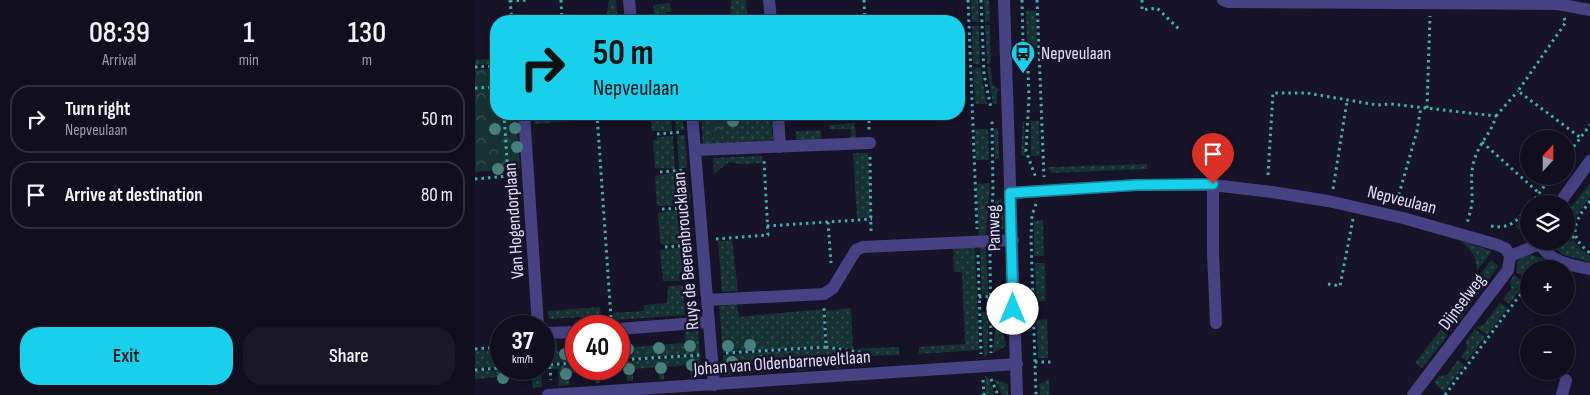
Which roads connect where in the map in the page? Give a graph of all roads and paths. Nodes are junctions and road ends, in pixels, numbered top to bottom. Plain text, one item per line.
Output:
1 (528, 0) edge
2 (561, 0) edge
3 (629, 0) edge
4 (769, 0) edge
5 (864, 0) edge
6 (968, 0) edge
7 (981, 0) edge
8 (1004, 0) edge
9 (1037, 0) edge
10 (1141, 0) edge
11 (1223, 0) edge
12 (510, 1) edge
13 (1381, 1) edge
14 (1430, 2) junction
15 (1558, 2) edge
16 (1590, 10) edge
17 (511, 15) edge
18 (562, 15) edge
19 (630, 15) edge
20 (770, 15) edge
21 (865, 15) edge
22 (1180, 30) dead end
23 (490, 66) edge
24 (475, 67) edge
25 (1023, 74) dead end
26 (1028, 74) dead end
27 (490, 87) edge
28 (475, 88) edge
29 (1518, 91) junction
30 (1347, 100) junction
31 (1421, 107) junction
32 (1427, 108) junction
33 (1496, 116) junction
34 (504, 120) edge
35 (524, 120) edge
36 (597, 120) edge
37 (692, 120) edge
38 (778, 120) edge
39 (869, 120) edge
40 (1590, 125) edge
41 (693, 132) junction
42 (657, 134) dead end
43 (1581, 138) junction
44 (1481, 142) junction
45 (870, 143) junction
46 (1575, 146) edge
47 (763, 147) junction
48 (780, 147) junction
49 (695, 150) junction
50 (1590, 161) edge
51 (697, 169) junction
52 (660, 172) dead end
53 (508, 176) junction
54 (528, 176) junction
55 (1268, 176) dead end
56 (475, 178) edge
57 (1213, 184) junction
58 (1546, 185) edge
59 (1043, 190) junction
60 (1010, 193) junction
61 (1539, 194) joint
62 (1565, 195) edge
63 (1328, 201) junction
64 (1397, 201) dead end
65 (1590, 201) edge
66 (699, 207) junction
67 (662, 209) dead end
68 (1354, 217) dead end
69 (871, 219) junction
70 (1467, 220) dead end
71 (828, 222) junction
72 (767, 226) junction
73 (1576, 236) joint
74 (1013, 240) junction
75 (983, 242) junction
76 (703, 244) junction
77 (871, 246) junction
78 (665, 247) dead end
79 (717, 248) dead end
80 (1524, 250) edge
81 (1545, 250) edge
82 (1590, 253) edge
83 (1510, 256) junction
84 (1590, 269) edge
85 (1328, 284) dead end
86 (828, 291) junction
87 (1520, 294) edge
88 (991, 296) junction
89 (979, 297) junction
90 (707, 300) junction
91 (997, 302) dead end
92 (541, 315) edge
93 (610, 315) edge
94 (709, 322) junction
95 (1216, 324) dead end
96 (630, 328) edge
97 (826, 347) junction
98 (490, 348) edge
99 (475, 349) edge
100 (711, 354) junction
101 (876, 358) dead end
102 (630, 359) edge
103 (1035, 362) dead end
104 (1051, 362) dead end
105 (1017, 364) junction
106 (986, 367) junction
107 (490, 369) edge
108 (475, 370) edge
109 (552, 380) edge
110 (1566, 380) dead end
111 (713, 385) junction
112 (548, 395) edge
113 (553, 395) edge
114 (984, 395) edge
115 (1017, 395) edge
116 (1413, 395) edge
117 (1445, 395) edge
118 (1562, 395) edge

1 - 12 path
2 - 18 path
3 - 19 street
4 - 20 street
5 - 21 path
6 - 75 path
7 - 75 path
8 - 60 street, Panweg
9 - 59 path
10 - 22 path
11 - 13 street
12 - 17 path
13 - 14 street
14 - 15 street
14 - 32 path
15 - 16 street
15 - 29 path
23 - 24 path
25 - 26 path
27 - 28 path
29 - 33 path
29 - 43 path
30 - 31 path
30 - 55 path
30 - 63 path
31 - 32 path
31 - 64 path
32 - 33 path
33 - 44 path
34 - 53 path
35 - 54 street, Van Hogendorplaan
36 - 93 path
37 - 41 street, Ruys de Beerenbroucklaan
38 - 48 street
39 - 45 path
40 - 43 path
41 - 42 path
41 - 49 street, Ruys de Beerenbroucklaan
43 - 46 path
44 - 61 path
44 - 70 path
45 - 48 street
45 - 69 path
47 - 48 street
47 - 49 street
47 - 72 path
49 - 51 street, Ruys de Beerenbroucklaan
50 - 62 street
51 - 52 path
51 - 66 street, Ruys de Beerenbroucklaan
53 - 54 path
53 - 56 path
54 - 92 street, Van Hogendorplaan
57 - 59 street, Nepveulaan
57 - 63 street, Nepveulaan
57 - 95 street
58 - 61 path
59 - 60 street, Nepveulaan
60 - 74 street, Panweg
63 - 83 street, Nepveulaan
65 - 73 path
66 - 67 path
66 - 76 street, Ruys de Beerenbroucklaan
68 - 85 path
69 - 71 path
69 - 77 path
71 - 72 path
71 - 86 path
72 - 79 path
73 - 82 path
74 - 75 street
74 - 105 street, Panweg
75 - 77 street
75 - 88 path
75 - 89 path
76 - 78 path
76 - 90 street, Ruys de Beerenbroucklaan
77 - 86 street
80 - 83 street
81 - 84 street
83 - 116 street, Dijnselweg
86 - 90 street
86 - 97 path
87 - 117 path
88 - 89 path
88 - 91 path
88 - 106 path
89 - 106 path
90 - 94 street, Ruys de Beerenbroucklaan
94 - 96 street
94 - 100 street, Ruys de Beerenbroucklaan
97 - 100 path
97 - 101 path
98 - 99 path
100 - 102 path
100 - 111 street, Ruys de Beerenbroucklaan
103 - 104 path
105 - 106 street, Johan van Oldenbarneveltlaan
105 - 115 street, Panweg
106 - 111 street, Johan van Oldenbarneveltlaan
106 - 114 path
107 - 108 path
109 - 113 path
110 - 118 street
111 - 113 street, Johan van Oldenbarneveltlaan
112 - 113 street, Johan van Oldenbarneveltlaan

